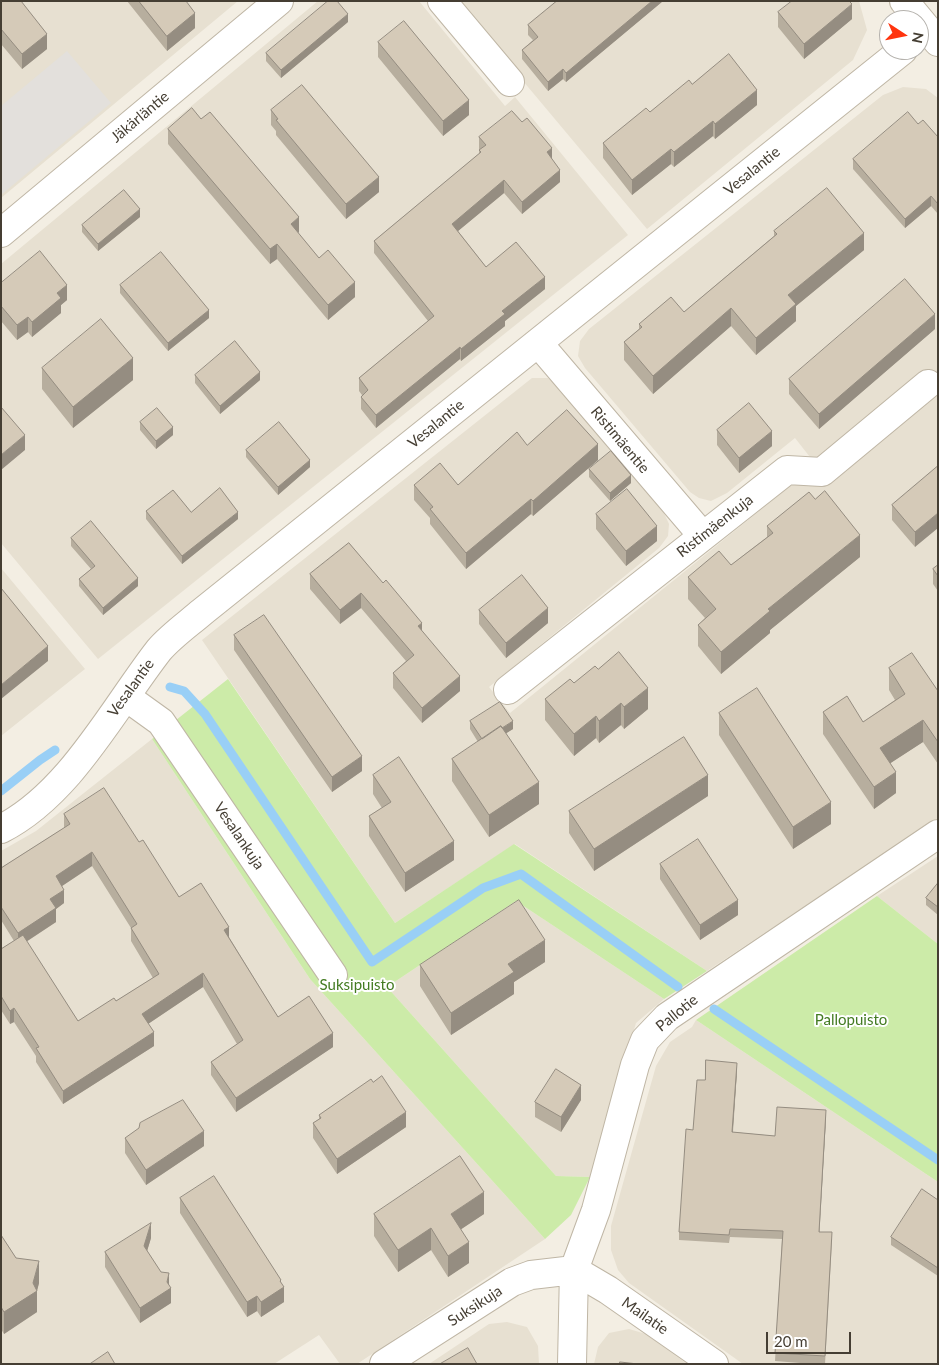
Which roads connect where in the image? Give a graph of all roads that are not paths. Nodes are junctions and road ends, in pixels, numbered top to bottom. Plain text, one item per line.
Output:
1 (279, 1) edge
2 (442, 1) edge
3 (891, 60) edge
4 (510, 82) dead end
5 (1, 233) edge
6 (539, 344) junction
7 (928, 384) dead end
8 (702, 535) junction
9 (508, 690) dead end
10 (136, 704) dead end
11 (1, 828) edge
12 (938, 834) edge
13 (333, 976) dead end
14 (574, 1270) junction
15 (384, 1364) edge
16 (572, 1364) edge
17 (714, 1364) edge

1 - 5 street, Jäkärläntie
2 - 4 street
3 - 6 street, Vesalantie
6 - 8 street, Ristimäentie
6 - 11 street, Vesalantie
7 - 8 street, Ristimäenkuja
8 - 9 street, Ristimäenkuja
10 - 13 street, Vesalankuja
12 - 14 street, Pallotie
14 - 15 street, Suksikuja
14 - 16 street, Pallotie
14 - 17 street, Mailatie

